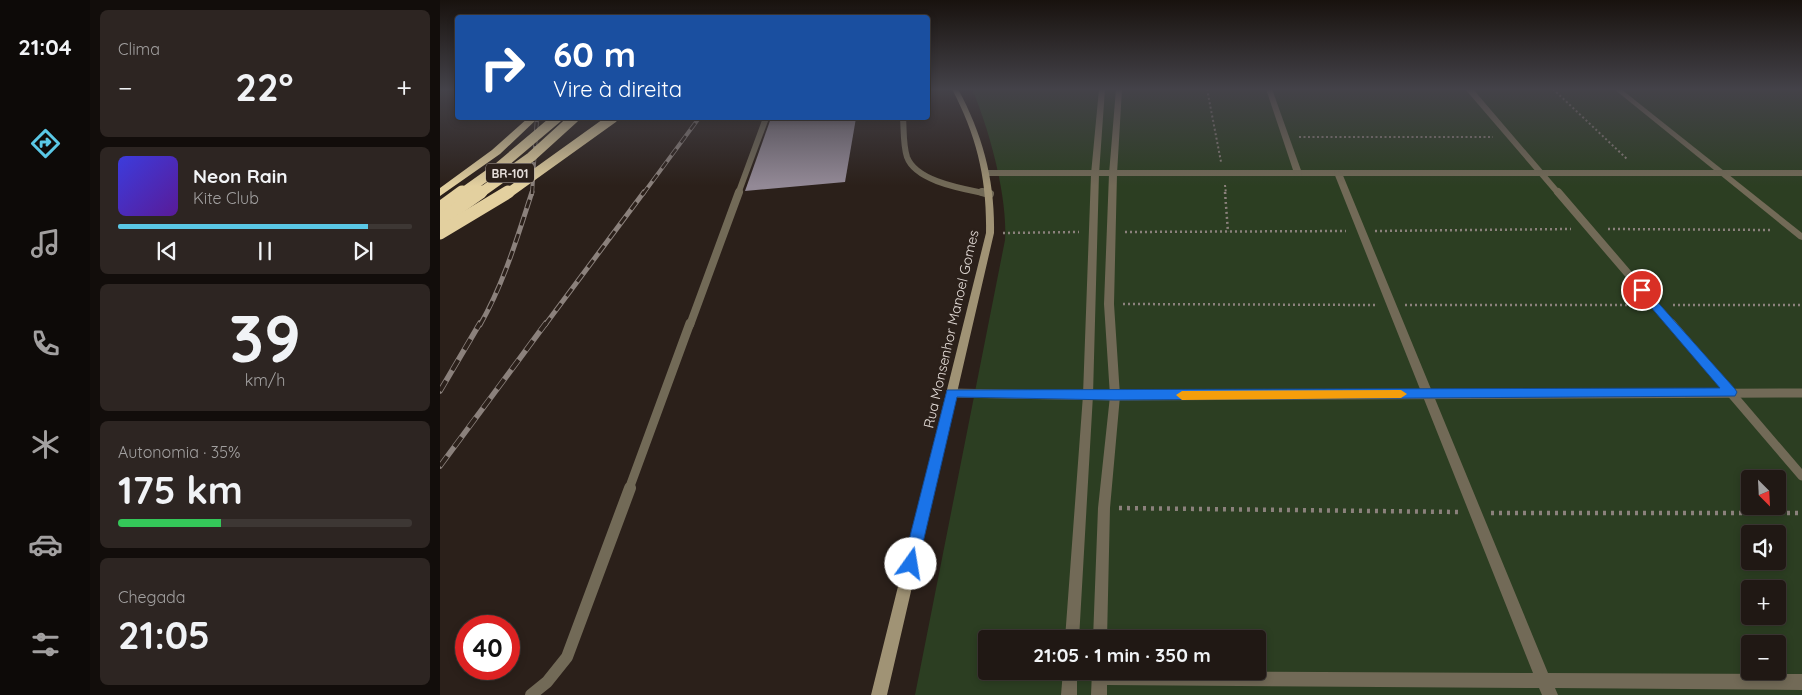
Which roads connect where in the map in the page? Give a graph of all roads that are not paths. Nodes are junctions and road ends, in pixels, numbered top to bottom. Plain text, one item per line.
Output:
1 (530, 121) edge
2 (553, 121) edge
3 (570, 121) edge
4 (609, 121) edge
5 (765, 121) edge
6 (903, 121) edge
7 (973, 121) edge
8 (1100, 121) edge
9 (1117, 121) edge
10 (1280, 121) edge
11 (1497, 121) edge
12 (1657, 121) edge
13 (987, 173) junction
14 (1298, 173) junction
15 (1338, 173) junction
16 (1541, 173) junction
17 (1721, 173) junction
18 (1802, 173) edge
19 (1096, 174) junction
20 (1113, 174) junction
21 (440, 193) edge
22 (990, 194) junction
23 (440, 208) edge
24 (440, 222) edge
25 (440, 234) edge
26 (1802, 237) edge
27 (1731, 392) junction
28 (952, 393) junction
29 (1428, 394) junction
30 (1802, 394) edge
31 (1088, 395) junction
32 (1115, 396) junction
33 (1802, 476) edge
34 (1073, 630) edge
35 (1100, 630) edge
36 (1266, 676) edge
37 (1543, 679) junction
38 (1070, 680) edge
39 (1099, 680) edge
40 (1802, 682) edge
41 (531, 695) edge
42 (879, 695) edge
43 (1069, 695) edge
44 (1099, 695) edge
45 (1550, 695) edge

1 - 21 highway
2 - 23 highway, BR-101, bridge
3 - 24 highway, BR-101, bridge
4 - 25 highway, bridge
5 - 41 lane
6 - 22 lane
7 - 13 street, Rua Monsenhor Manoel Gomes
8 - 19 street
9 - 20 street
10 - 14 street
11 - 16 lane
12 - 17 street
13 - 19 lane
13 - 22 street, Rua Monsenhor Manoel Gomes
14 - 15 lane
14 - 20 lane
15 - 16 lane
15 - 29 street
16 - 17 lane
16 - 27 lane
17 - 18 lane
17 - 26 street
19 - 20 lane
19 - 31 street
20 - 32 street
22 - 28 street, Rua Monsenhor Manoel Gomes
27 - 29 lane
27 - 30 lane
27 - 33 lane
28 - 31 lane
28 - 42 street, Rua Monsenhor Manoel Gomes
29 - 32 lane
29 - 37 street
31 - 32 lane
31 - 34 street
32 - 35 street
36 - 37 street
37 - 40 street
37 - 45 street
38 - 43 street
39 - 44 street

